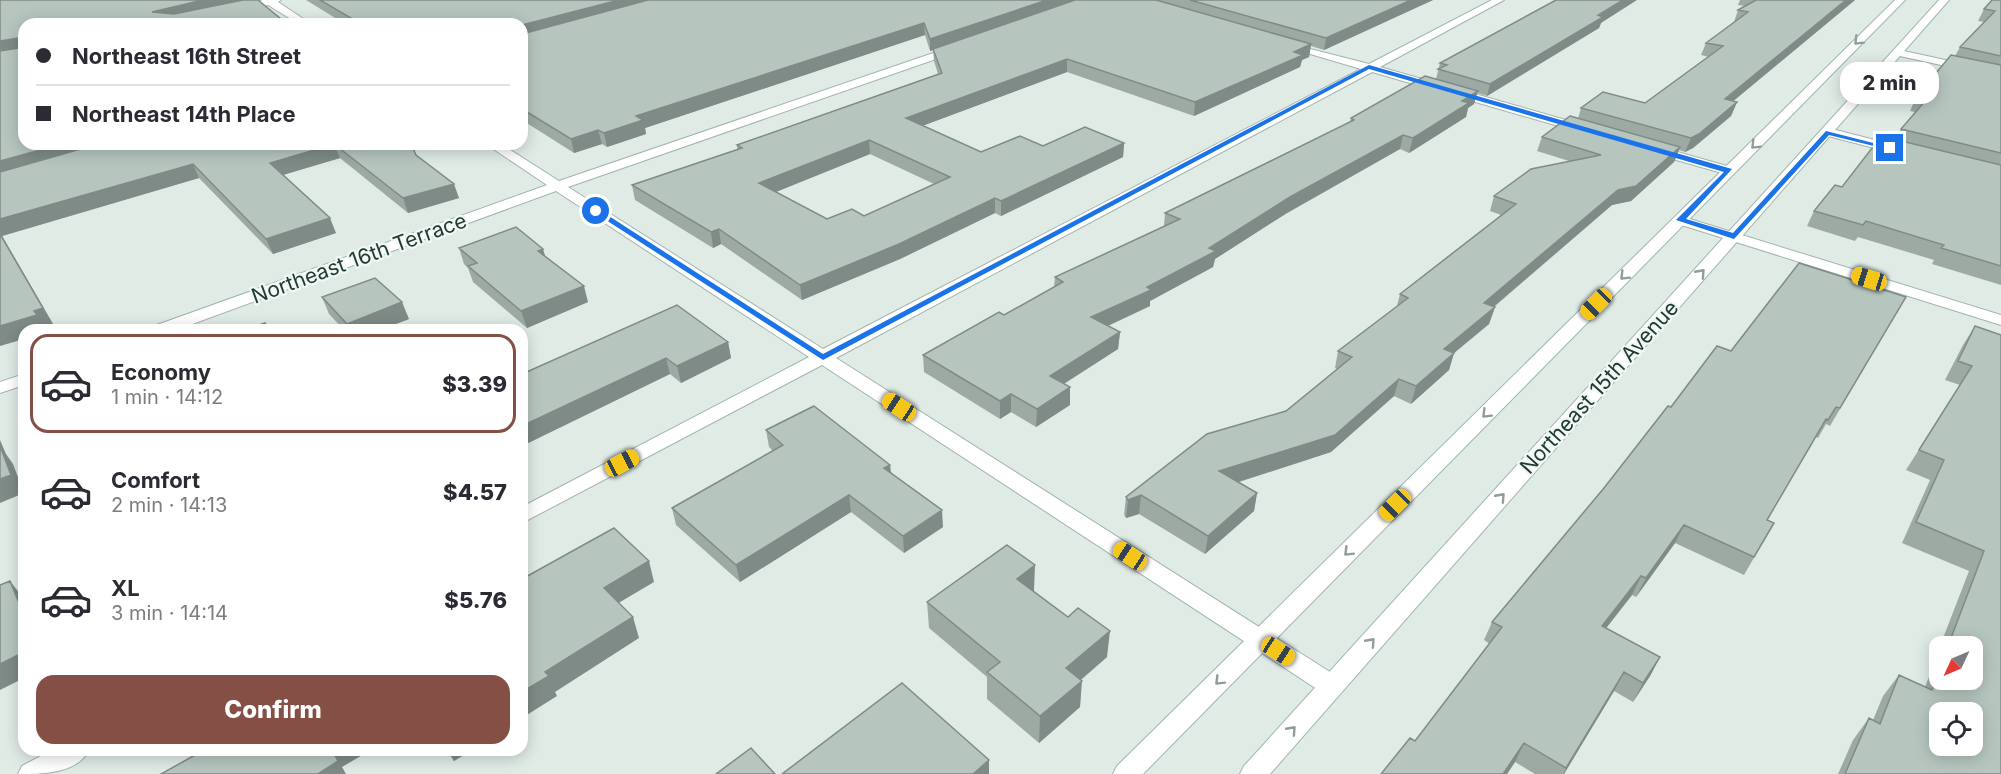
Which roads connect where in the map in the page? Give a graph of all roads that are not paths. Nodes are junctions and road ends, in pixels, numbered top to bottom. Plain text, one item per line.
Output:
1 (271, 0) edge
2 (1499, 0) edge
3 (1900, 0) edge
4 (1944, 0) edge
5 (223, 11) edge
6 (297, 18) edge
7 (1278, 42) edge
8 (972, 43) edge
9 (1899, 53) junction
10 (1369, 67) junction
11 (2001, 75) edge
12 (1596, 132) edge
13 (1828, 132) junction
14 (1641, 145) edge
15 (501, 150) edge
16 (1923, 156) edge
17 (1729, 171) junction
18 (558, 186) junction
19 (1680, 220) junction
20 (1734, 237) junction
21 (2001, 320) edge
22 (177, 324) edge
23 (823, 358) junction
24 (18, 381) edge
25 (0, 388) edge
26 (528, 513) edge
27 (1261, 640) junction
28 (1332, 686) junction
29 (65, 756) edge
30 (31, 774) edge
31 (1126, 774) edge
32 (1253, 774) edge

1 - 5 street
1 - 6 street
2 - 10 street
3 -> 17 street
4 - 9 street, Northeast 15th Avenue
7 - 10 street
8 - 18 street, Northeast 16th Terrace
9 - 11 street
9 - 13 street, Northeast 15th Avenue
10 - 12 street
10 - 23 street
13 - 16 street
13 - 20 street, Northeast 15th Avenue
14 - 17 street
15 - 18 street
17 - 19 street
18 - 22 street, Northeast 16th Terrace
18 - 23 street
19 - 20 street
19 -> 27 street
20 - 21 street
28 -> 20 street, Northeast 15th Avenue
23 - 26 street
23 - 27 street
24 - 25 street
27 - 28 street
27 -> 31 street
32 -> 28 street, Northeast 15th Avenue
29 - 30 street

